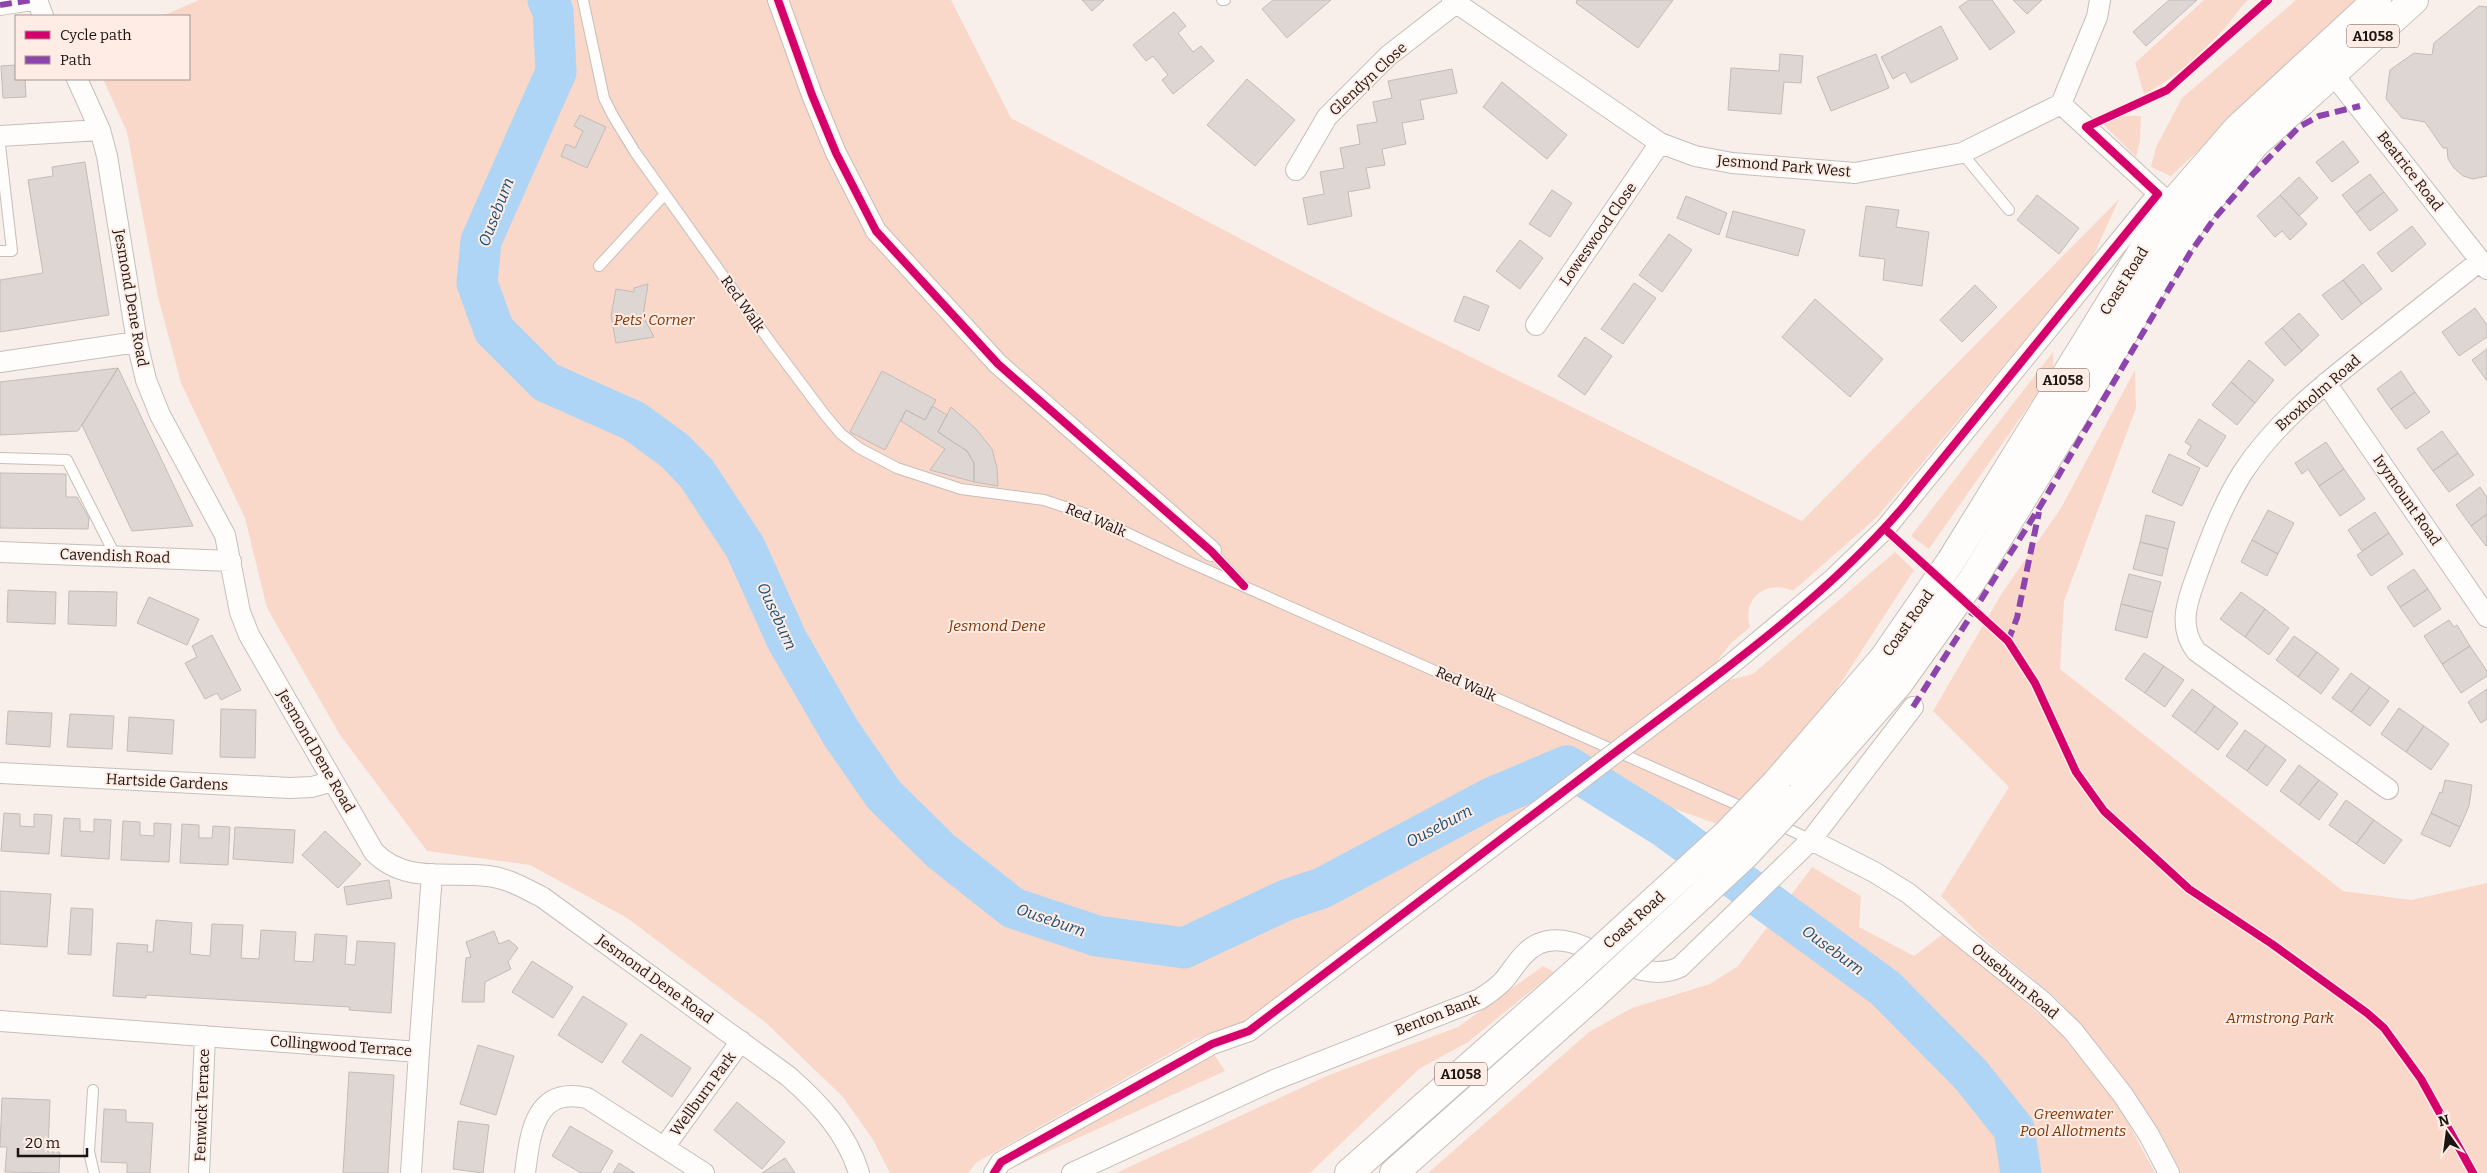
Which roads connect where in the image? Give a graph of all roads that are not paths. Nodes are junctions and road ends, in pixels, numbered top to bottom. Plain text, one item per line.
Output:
1 (32, 0) edge
2 (37, 0) edge
3 (583, 0) edge
4 (778, 0) edge
5 (2100, 0) edge
6 (2377, 0) edge
7 (2414, 0) edge
8 (1454, 1) edge
9 (0, 5) edge
10 (43, 15) edge
11 (2332, 72) junction
12 (77, 80) edge
13 (2061, 104) junction
14 (100, 130) junction
15 (0, 136) edge
16 (1660, 144) junction
17 (0, 145) edge
18 (1962, 153) junction
19 (1296, 170) dead end
20 (665, 194) junction
21 (2165, 200) junction
22 (2009, 210) dead end
23 (0, 251) edge
24 (599, 266) dead end
25 (2484, 266) edge
26 (1536, 325) dead end
27 (136, 342) junction
28 (0, 362) edge
29 (2326, 383) junction
30 (0, 458) edge
31 (1211, 551) joint
32 (0, 552) edge
33 (115, 555) junction
34 (231, 561) junction
35 (1244, 586) junction
36 (2487, 617) edge
37 (1913, 707) dead end
38 (0, 773) edge
39 (333, 781) junction
40 (2388, 789) dead end
41 (1811, 840) junction
42 (432, 874) junction
43 (0, 1021) edge
44 (205, 1036) junction
45 (741, 1041) junction
46 (420, 1052) junction
47 (93, 1090) dead end
48 (665, 1146) junction
49 (94, 1173) edge
50 (199, 1173) edge
51 (411, 1173) edge
52 (525, 1173) edge
53 (704, 1173) edge
54 (860, 1173) edge
55 (994, 1173) edge
56 (1072, 1173) edge
57 (1349, 1173) edge
58 (1394, 1173) edge
59 (2169, 1173) edge

1 - 9 street
2 - 10 street
3 - 20 lane, Red Walk
4 - 31 street
5 - 13 street
6 - 21 highway, Coast Road / A1058
7 - 11 highway, Coast Road / A1058
8 - 16 street, Jesmond Park West
8 - 19 street, Glendyn Close
11 - 25 street, Beatrice Road
11 - 58 highway, Coast Road / A1058, bridge
12 - 14 street, Jesmond Dene Road
13 - 18 street, Jesmond Park West
13 - 21 street
14 - 15 street
14 - 27 street, Jesmond Dene Road
16 - 18 street, Jesmond Park West
16 - 26 street, Loweswood Close
17 - 23 lane
18 - 22 lane
20 - 24 lane
20 - 35 lane, Red Walk
21 - 55 street, bridge
21 - 57 highway, Coast Road / A1058, bridge
25 - 29 street, Broxholm Road
27 - 28 street
27 - 34 street, Jesmond Dene Road
29 - 36 street, Ivymount Road
29 - 40 street, Broxholm Road
30 - 33 lane
31 - 35 lane
32 - 33 street, Cavendish Road
33 - 34 street, Cavendish Road
34 - 39 street, Jesmond Dene Road
35 - 41 lane, Red Walk
37 - 41 street, Benton Bank
38 - 39 street, Hartside Gardens
39 - 42 street, Jesmond Dene Road
41 - 56 street, Benton Bank
41 - 59 street, Ouseburn Road
42 - 45 street, Jesmond Dene Road
42 - 46 street, Collingwood Terrace
43 - 44 street, Collingwood Terrace
44 - 46 street, Collingwood Terrace
44 - 50 street, Fenwick Terrace
45 - 48 street, Wellburn Park
45 - 54 street, Jesmond Dene Road
46 - 51 street
47 - 49 lane
48 - 52 street, Wellburn Park
48 - 53 street, Wellburn Park

